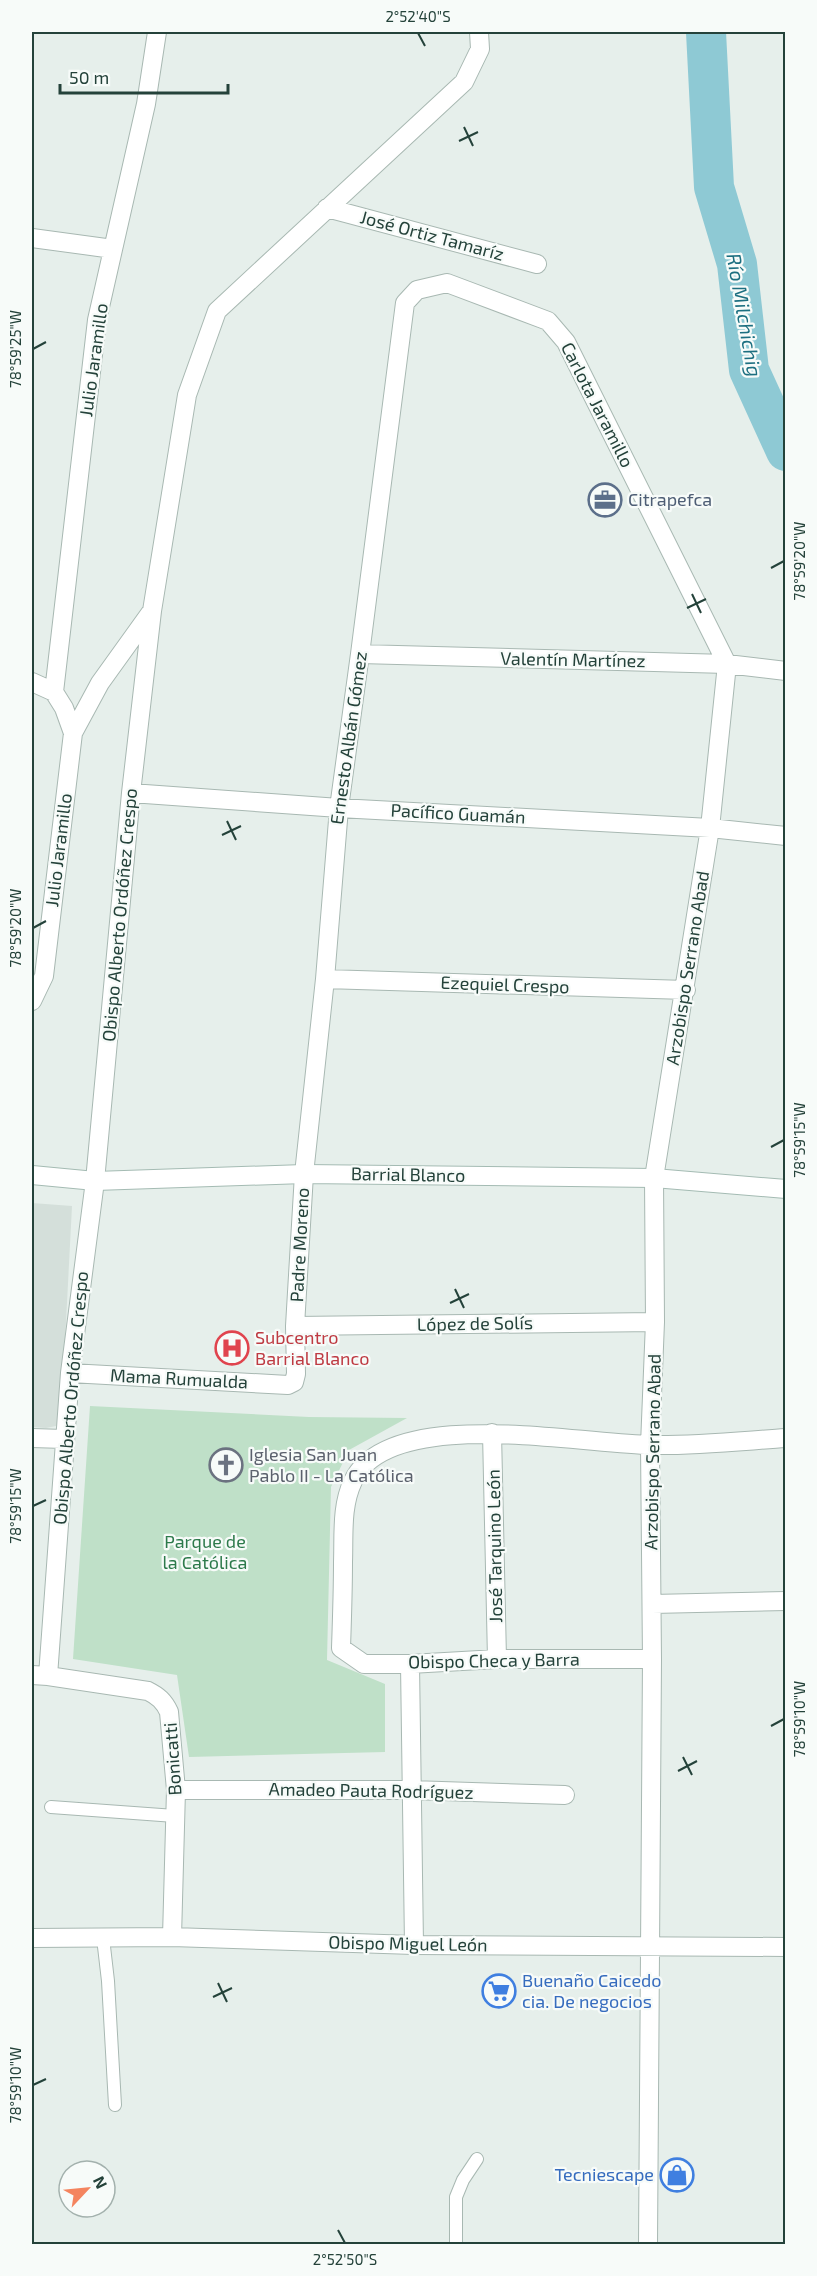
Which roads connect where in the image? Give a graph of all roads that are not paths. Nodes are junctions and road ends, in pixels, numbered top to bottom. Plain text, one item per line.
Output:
1 (157, 32) edge
2 (479, 32) edge
3 (327, 208) junction
4 (32, 238) edge
5 (113, 249) junction
6 (537, 264) dead end
7 (405, 303) joint
8 (152, 611) junction
9 (360, 654) junction
10 (727, 664) junction
11 (786, 671) edge
12 (32, 682) edge
13 (54, 692) junction
14 (73, 733) junction
15 (131, 794) junction
16 (339, 808) junction
17 (710, 828) junction
18 (786, 836) edge
19 (325, 979) junction
20 (686, 990) junction
21 (32, 1001) edge
22 (304, 1174) junction
23 (32, 1175) edge
24 (654, 1178) junction
25 (94, 1181) junction
26 (786, 1189) edge
27 (655, 1322) junction
28 (295, 1326) junction
29 (70, 1373) junction
30 (288, 1385) joint
31 (492, 1433) junction
32 (32, 1438) edge
33 (786, 1438) edge
34 (64, 1439) junction
35 (650, 1445) junction
36 (786, 1601) edge
37 (652, 1604) junction
38 (497, 1659) junction
39 (652, 1659) junction
40 (410, 1664) junction
41 (40, 1676) edge
42 (176, 1790) junction
43 (411, 1790) junction
44 (565, 1795) dead end
45 (51, 1807) dead end
46 (176, 1816) junction
47 (172, 1937) junction
48 (32, 1938) edge
49 (103, 1938) junction
50 (414, 1945) junction
51 (786, 1947) edge
52 (651, 1948) junction
53 (115, 2105) dead end
54 (477, 2158) dead end
55 (456, 2244) edge
56 (648, 2244) edge

1 - 5 street, Julio Jaramillo
2 - 3 street, Obispo Alberto Ordóñez Crespo
3 - 6 street, José Ortiz Tamaríz
3 - 8 street, Obispo Alberto Ordóñez Crespo
4 - 5 street
5 - 13 street, Julio Jaramillo
7 - 9 street, Ernesto Albán Gómez
7 - 10 street, Carlota Jaramillo
8 - 14 street, Julio Jaramillo
8 - 15 street, Obispo Alberto Ordóñez Crespo
9 - 10 street, Valentín Martínez
9 - 16 street, Ernesto Albán Gómez
10 - 11 street, Valentín Martínez
10 - 17 street, Arzobispo Serrano Abad
12 - 13 street
13 - 14 street
14 - 21 street, Julio Jaramillo
15 - 16 street, Pacífico Guamán
15 - 25 street, Obispo Alberto Ordóñez Crespo
16 - 17 street, Pacífico Guamán
16 - 19 street, Ernesto Albán Gómez
17 - 18 street, Pacífico Guamán
17 - 20 street, Arzobispo Serrano Abad
19 - 20 street, Ezequiel Crespo
19 - 22 street, Ernesto Albán Gómez
20 - 24 street, Arzobispo Serrano Abad
22 - 24 street, Barrial Blanco
22 - 25 street, Barrial Blanco
22 - 28 street, Padre Moreno
23 - 25 street, Barrial Blanco
24 - 26 street, Barrial Blanco
24 - 27 street, Arzobispo Serrano Abad
25 - 29 street, Obispo Alberto Ordóñez Crespo
27 - 28 street, López de Solís
27 - 35 street, Arzobispo Serrano Abad
28 - 30 street, Padre Moreno
29 - 30 street, Mama Rumualda
29 - 34 street, Obispo Alberto Ordóñez Crespo
31 - 35 street
31 - 38 street, José Tarquino León
31 - 40 street, Obispo Checa y Barra
32 - 34 street
33 - 35 street
34 - 41 street, Obispo Alberto Ordóñez Crespo
35 - 37 street, Arzobispo Serrano Abad
36 - 37 street
37 - 39 street, Arzobispo Serrano Abad
38 - 39 street, Obispo Checa y Barra
38 - 40 street, Obispo Checa y Barra
39 - 52 street, Arzobispo Serrano Abad
40 - 43 street
41 - 42 street, Bonicatti
42 - 43 street, Amadeo Pauta Rodríguez
42 - 46 street, Bonicatti
43 - 44 street, Amadeo Pauta Rodríguez
43 - 50 street
45 - 46 lane
46 - 47 street, Bonicatti
47 - 49 street, Obispo Miguel León
47 - 50 street, Obispo Miguel León
48 - 49 street, Obispo Miguel León
49 - 53 lane
50 - 52 street, Obispo Miguel León
51 - 52 street, Obispo Miguel León
52 - 56 street, Arzobispo Serrano Abad
54 - 55 lane

